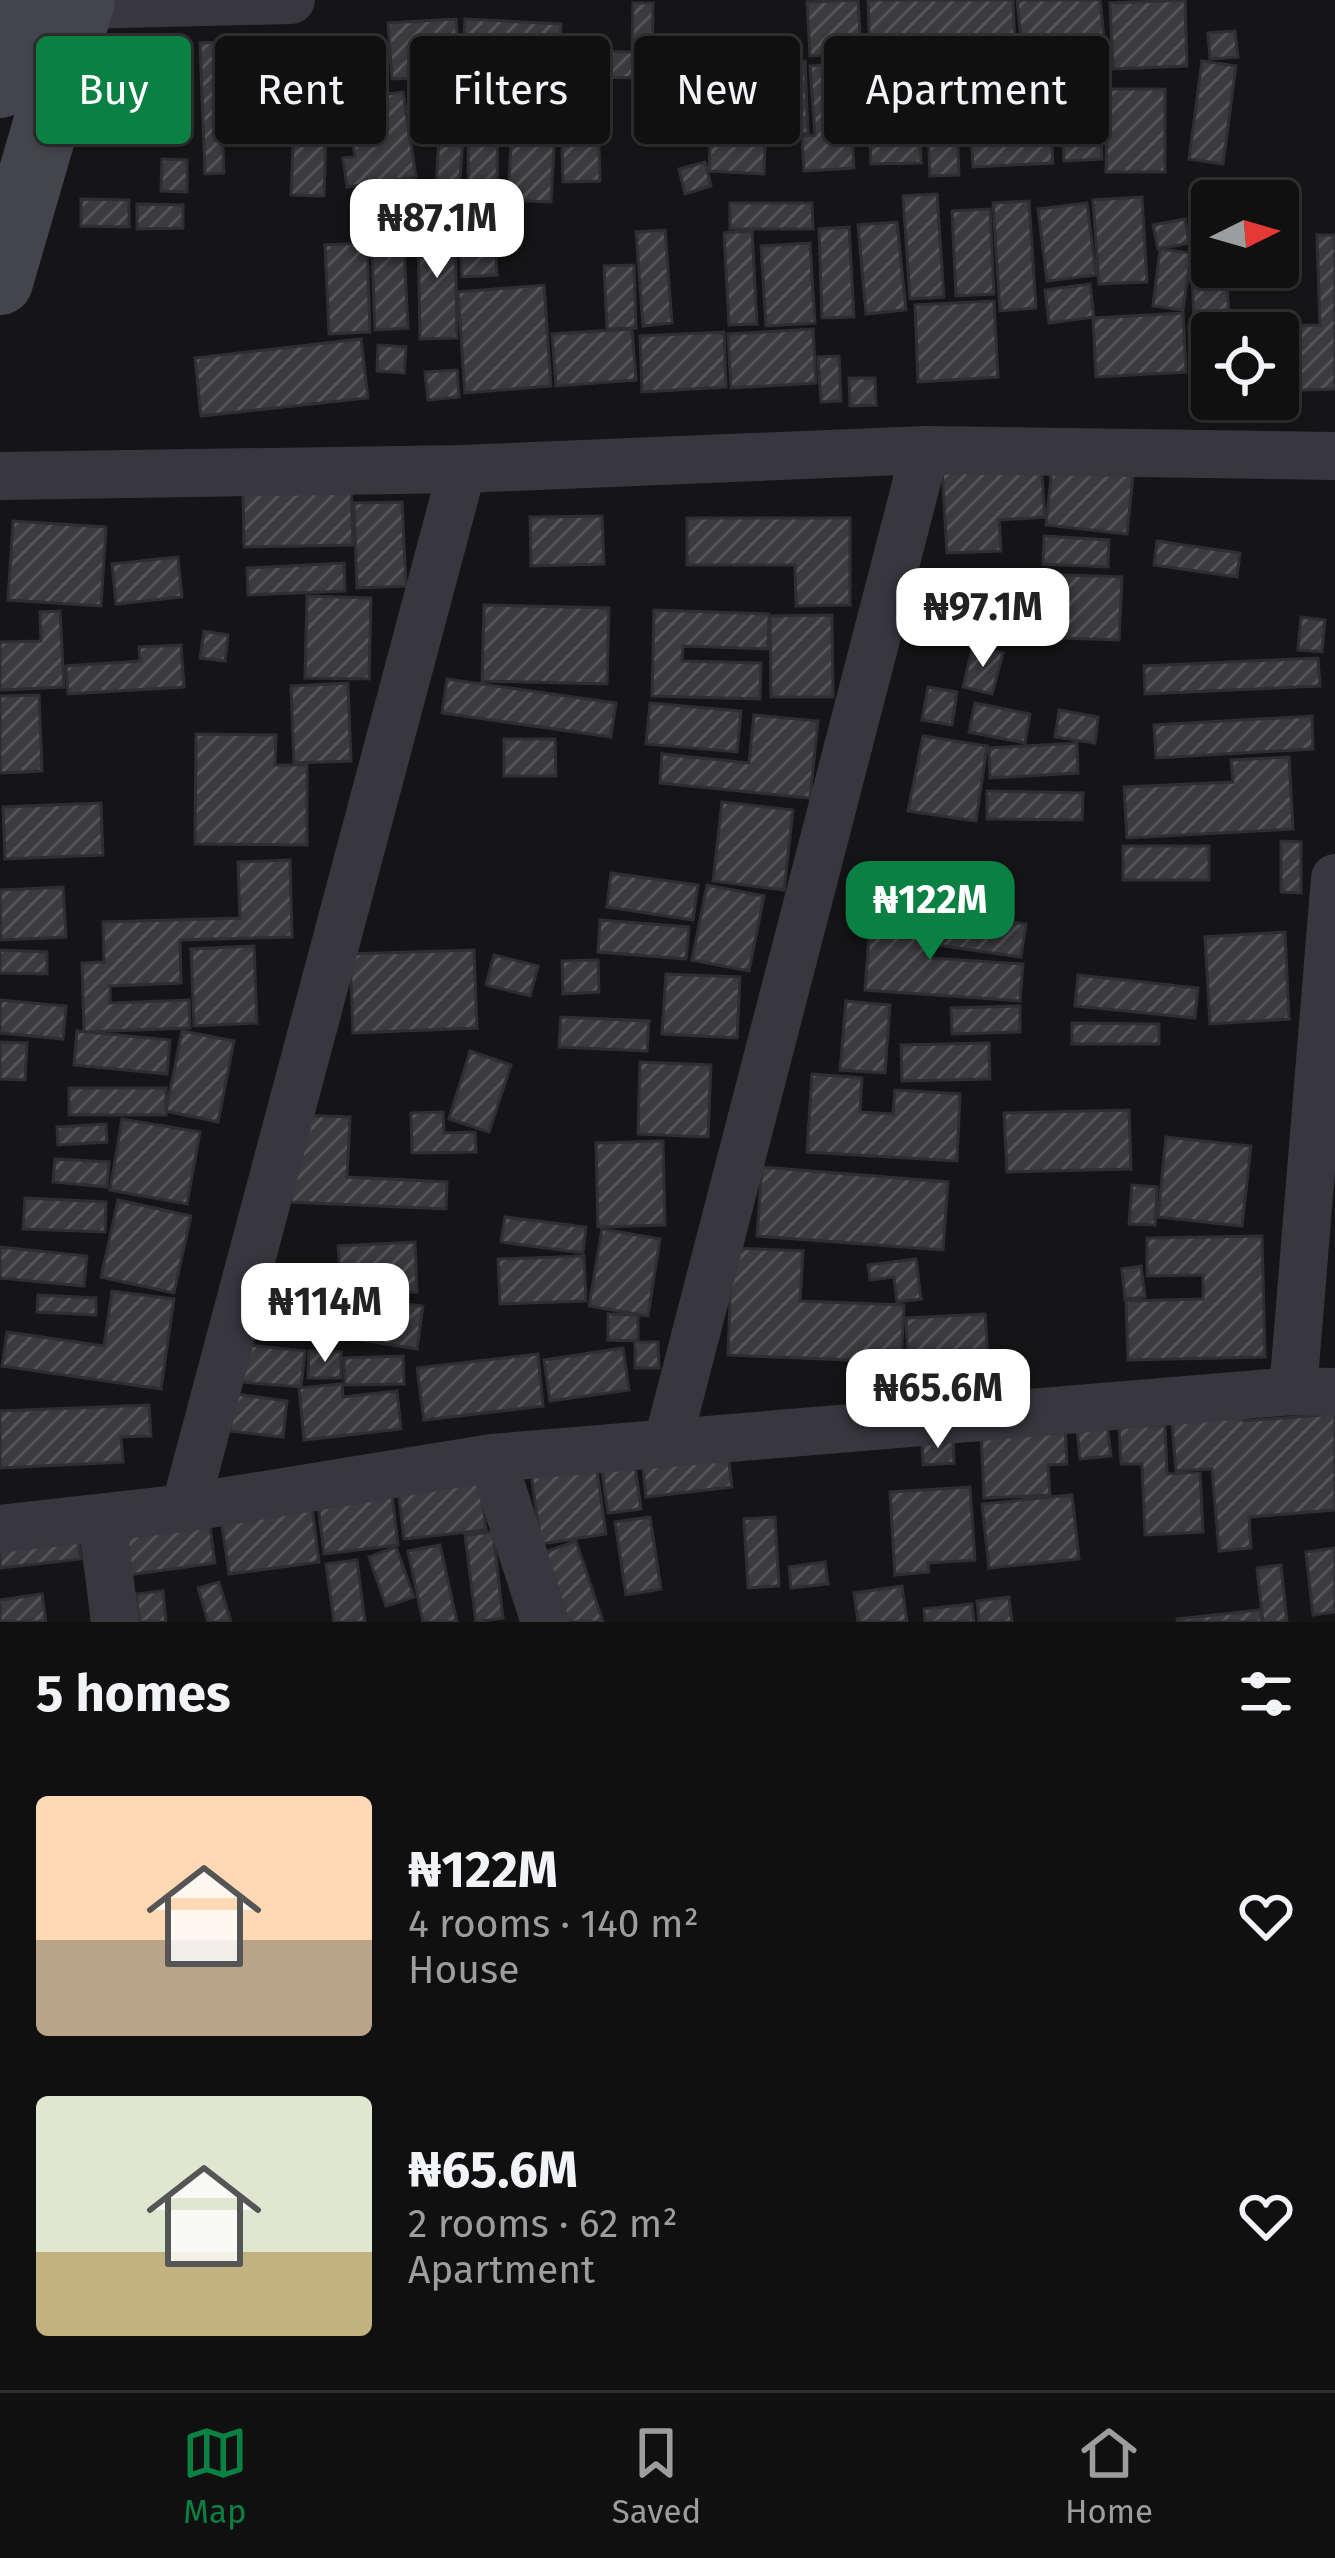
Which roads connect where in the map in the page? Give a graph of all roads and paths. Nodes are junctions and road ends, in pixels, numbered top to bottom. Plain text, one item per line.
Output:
1 (291, 0) edge
2 (62, 2) edge
3 (0, 86) edge
4 (0, 282) edge
5 (925, 450) junction
6 (1335, 456) edge
7 (462, 469) junction
8 (0, 476) edge
9 (1335, 878) edge
10 (1314, 1392) edge
11 (668, 1441) junction
12 (492, 1458) junction
13 (185, 1508) junction
14 (101, 1519) junction
15 (0, 1529) edge
16 (115, 1622) edge
17 (545, 1622) edge

1 - 2 street
2 - 3 main road
2 - 4 main road
5 - 6 street
5 - 7 street
5 - 11 street
7 - 8 street
7 - 13 street
9 - 10 street
10 - 11 street
11 - 12 street
12 - 13 street
12 - 17 street
13 - 14 street
14 - 15 street
14 - 16 street

